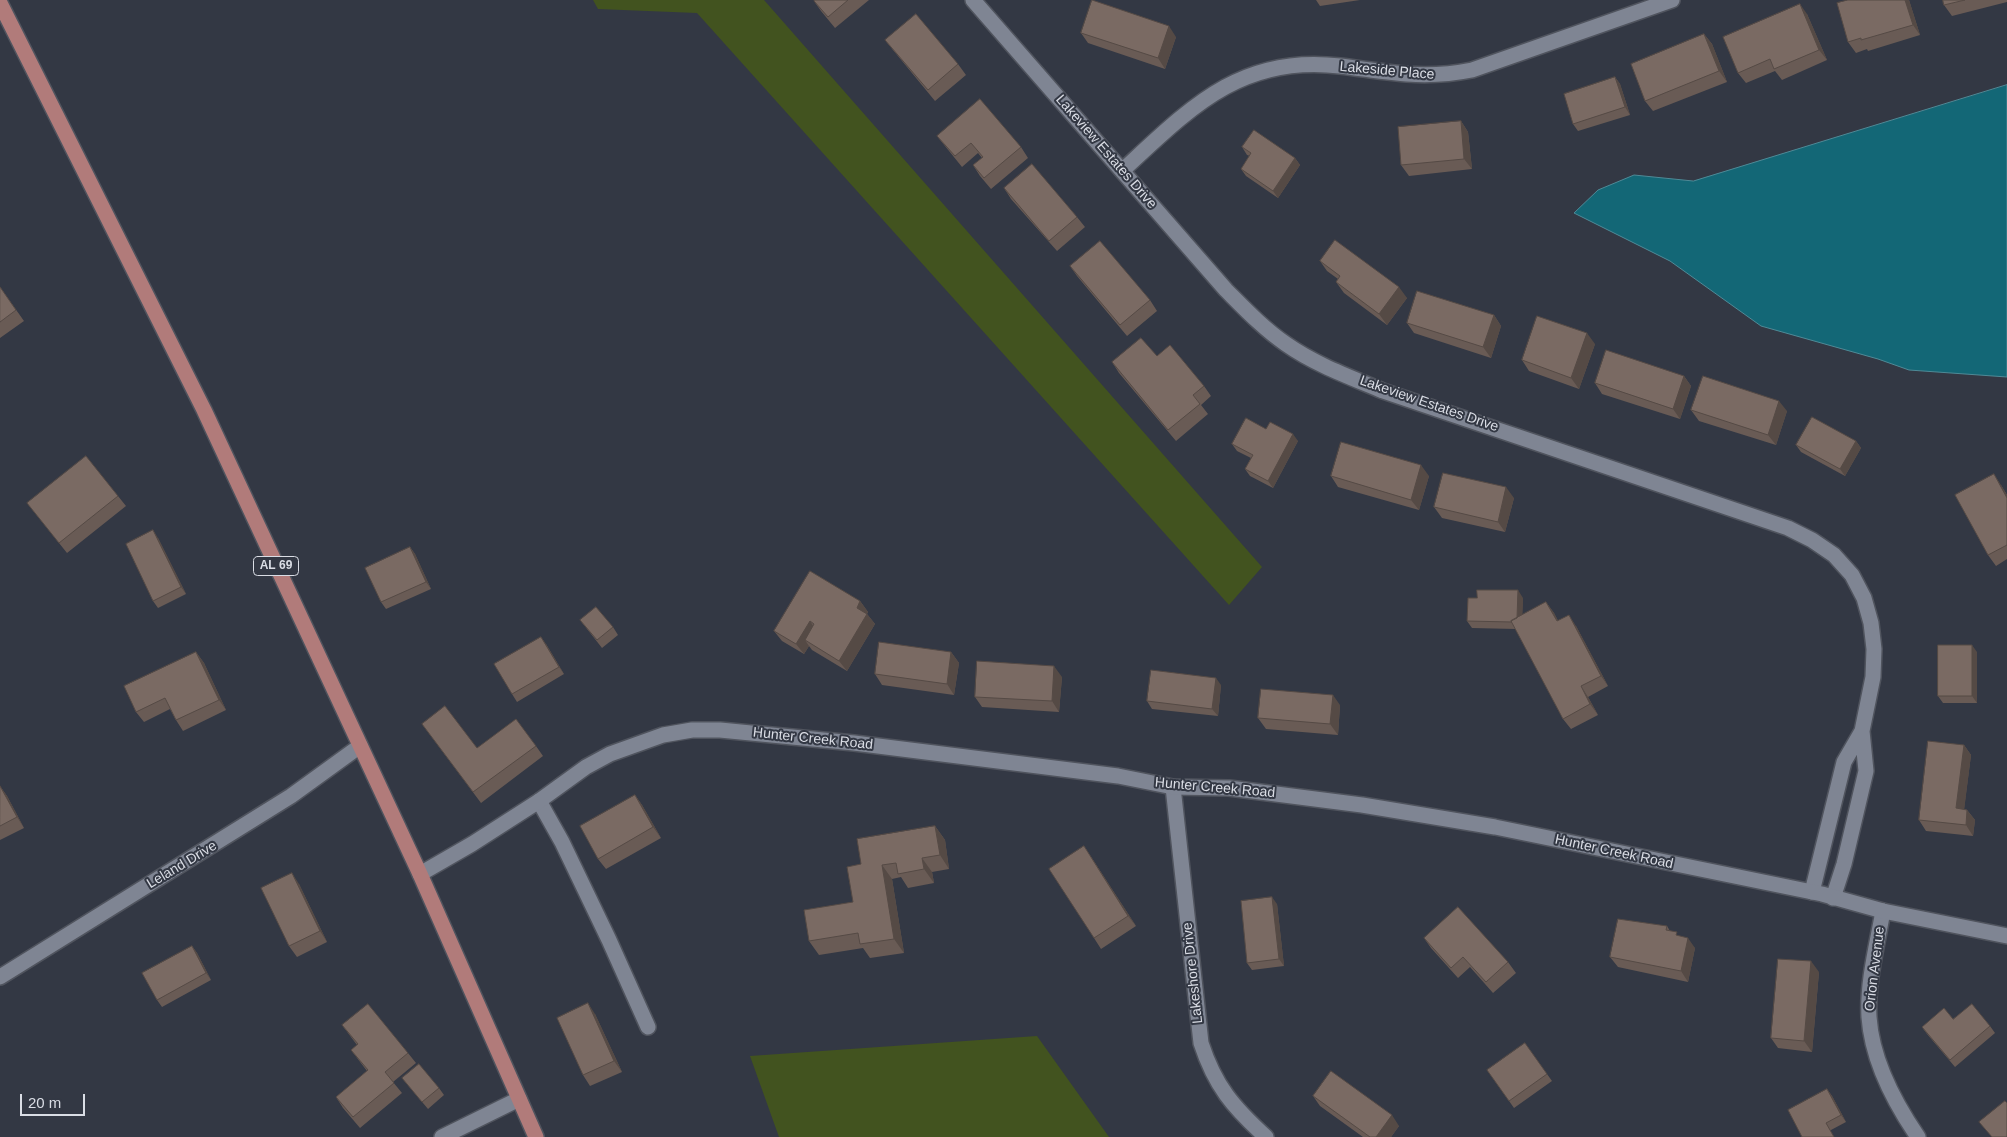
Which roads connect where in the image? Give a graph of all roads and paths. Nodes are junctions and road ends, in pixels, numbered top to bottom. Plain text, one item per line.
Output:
1 (973, 0) edge
2 (1672, 0) edge
3 (0, 3) edge
4 (1123, 170) junction
5 (1862, 731) junction
6 (360, 746) junction
7 (1173, 787) junction
8 (539, 801) junction
9 (420, 874) junction
10 (1812, 892) junction
11 (1833, 898) junction
12 (1883, 911) junction
13 (2007, 936) edge
14 (0, 977) edge
15 (648, 1027) dead end
16 (519, 1098) junction
17 (442, 1137) edge
18 (536, 1137) edge
19 (1266, 1137) edge
20 (1918, 1137) edge

1 - 4 street, Lakeview Estates Drive
2 - 4 street, Lakeside Place
3 - 6 main road, AL 69
4 - 5 street, Lakeview Estates Drive
5 - 10 street, Lakeview Estates Drive
5 - 11 street, Lakeview Estates Drive
6 - 9 main road, AL 69
6 - 14 street, Leland Drive
7 - 8 street, Hunter Creek Road
7 - 10 street, Hunter Creek Road
7 - 19 street, Lakeshore Drive
8 - 9 street, Hunter Creek Road
8 - 15 street
9 - 16 main road, AL 69
10 - 11 street, Hunter Creek Road
11 - 12 street, Hunter Creek Road
12 - 13 street, Hunter Creek Road
12 - 20 street, Orion Avenue
16 - 17 street
16 - 18 main road, AL 69

